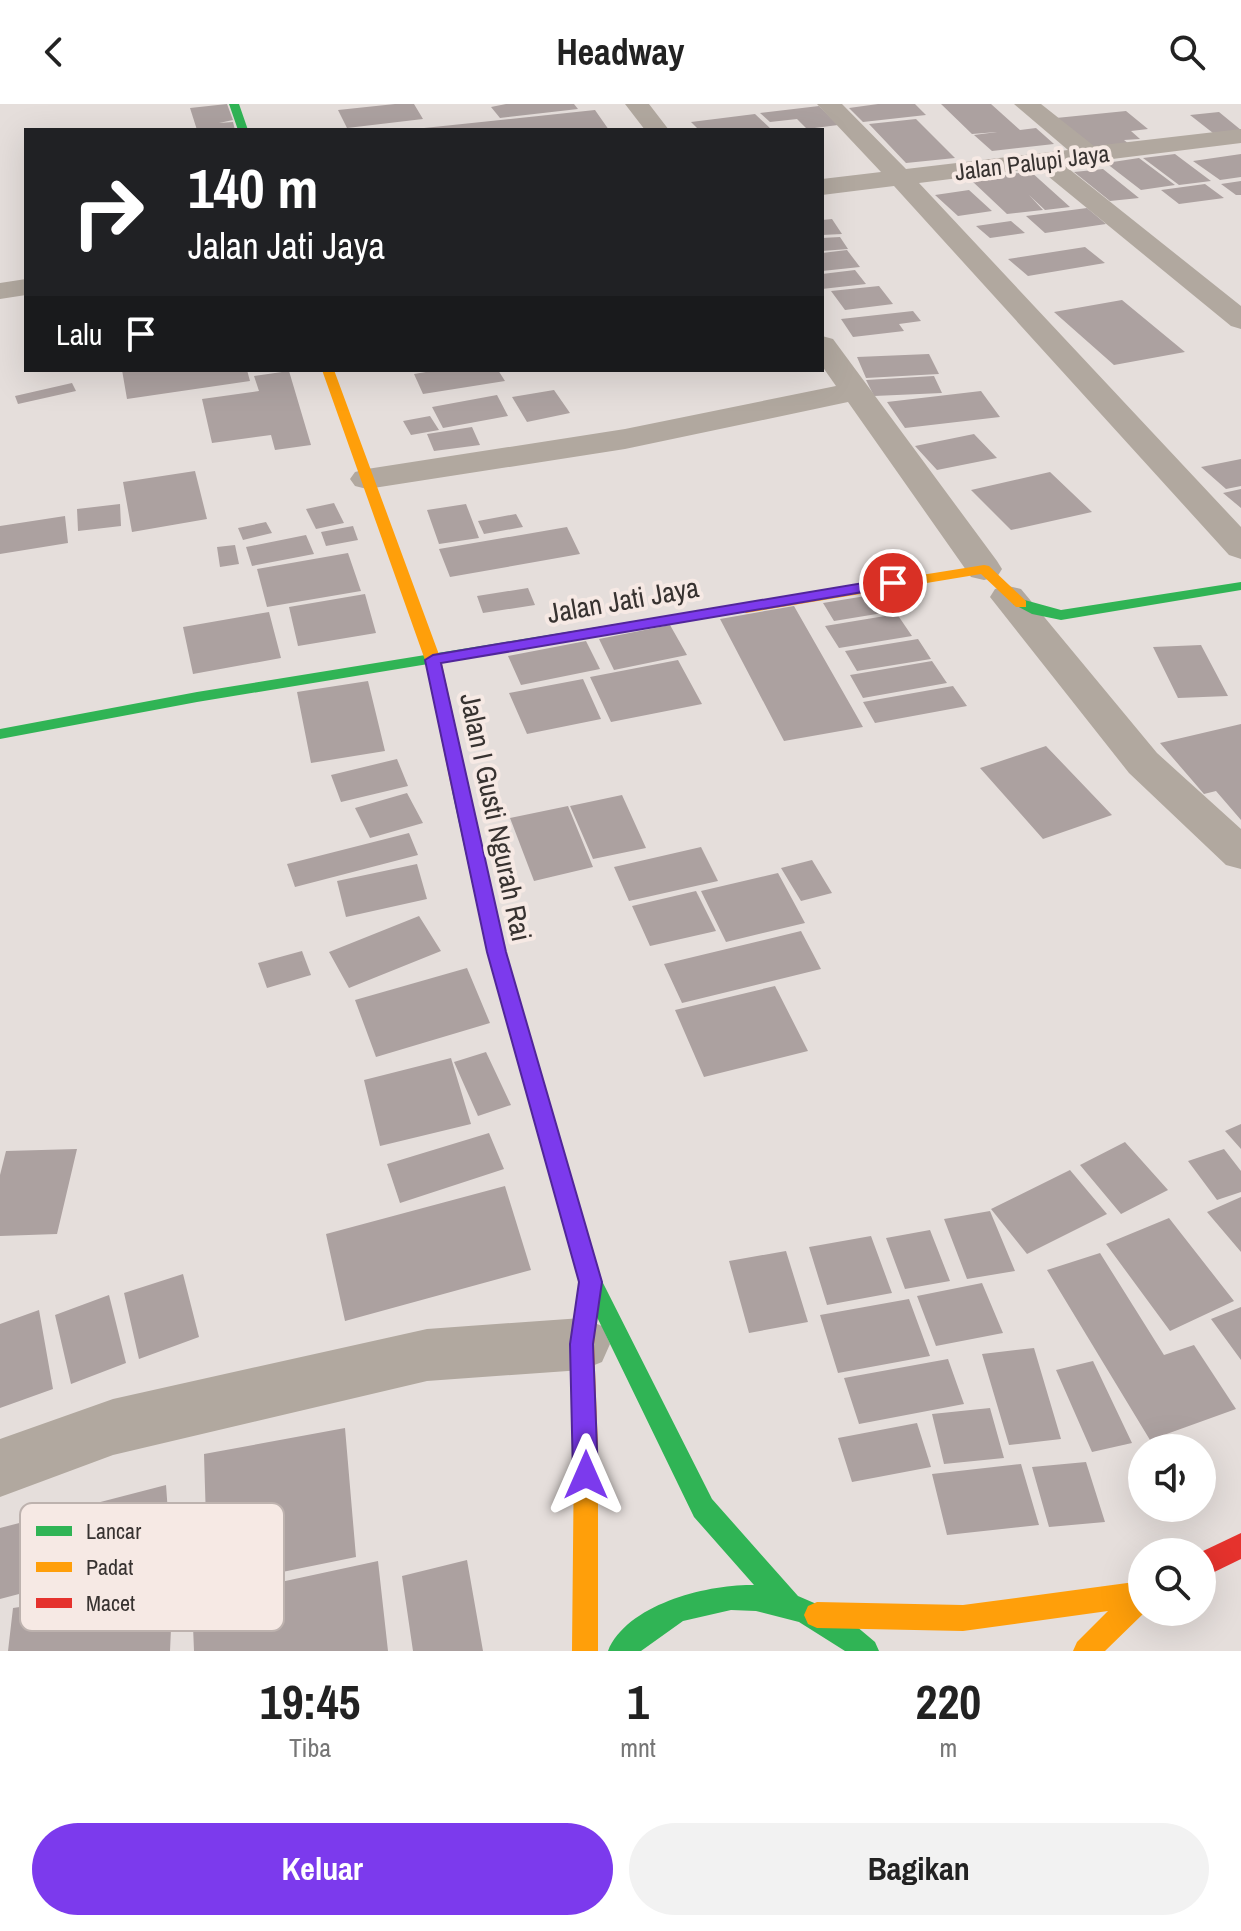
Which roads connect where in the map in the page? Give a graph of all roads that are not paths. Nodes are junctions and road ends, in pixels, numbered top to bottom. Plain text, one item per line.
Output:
1 (234, 104) edge
2 (637, 104) edge
3 (829, 104) edge
4 (1026, 104) edge
5 (242, 128) edge
6 (655, 128) edge
7 (1241, 136) edge
8 (1090, 155) junction
9 (1044, 161) junction
10 (901, 178) junction
11 (824, 187) edge
12 (24, 287) edge
13 (0, 291) edge
14 (1241, 320) edge
15 (824, 348) edge
16 (329, 372) edge
17 (857, 391) junction
18 (367, 479) junction
19 (1241, 548) edge
20 (996, 583) junction
21 (1241, 586) edge
22 (433, 660) junction
23 (0, 734) edge
24 (1241, 854) edge
25 (591, 1282) junction
26 (582, 1344) junction
27 (0, 1468) edge
28 (1241, 1546) edge
29 (1216, 1558) edge
30 (1128, 1597) edge
31 (788, 1604) junction
32 (1128, 1609) edge
33 (817, 1615) junction
34 (585, 1651) edge
35 (621, 1651) edge
36 (866, 1651) edge
37 (1086, 1651) edge

1 - 5 main road
2 - 6 street
3 - 10 street
4 - 8 street
7 - 8 street, Jalan Palupi Jaya
8 - 9 street, Jalan Palupi Jaya
9 - 10 street, Jalan Palupi Jaya
9 - 14 street
10 - 11 street, Jalan Palupi Jaya
10 - 19 street
12 - 13 street
15 - 17 street
16 - 18 main road, Jalan I Gusti Ngurah Rai
17 - 18 street
17 - 20 street
18 - 22 main road, Jalan I Gusti Ngurah Rai
20 - 21 main road
20 - 22 main road, Jalan Jati Jaya
20 - 24 street
22 - 23 main road, Jalan Jati Jaya
22 - 25 main road, Jalan I Gusti Ngurah Rai
25 - 26 main road, Jalan I Gusti Ngurah Rai
25 - 31 main road, Jalan I Gusti Ngurah Rai
26 - 27 street
26 - 34 main road, Jalan I Gusti Ngurah Rai
28 - 29 main road
30 - 33 main road
31 - 33 main road
31 - 35 main road
32 - 37 main road
33 - 36 main road

